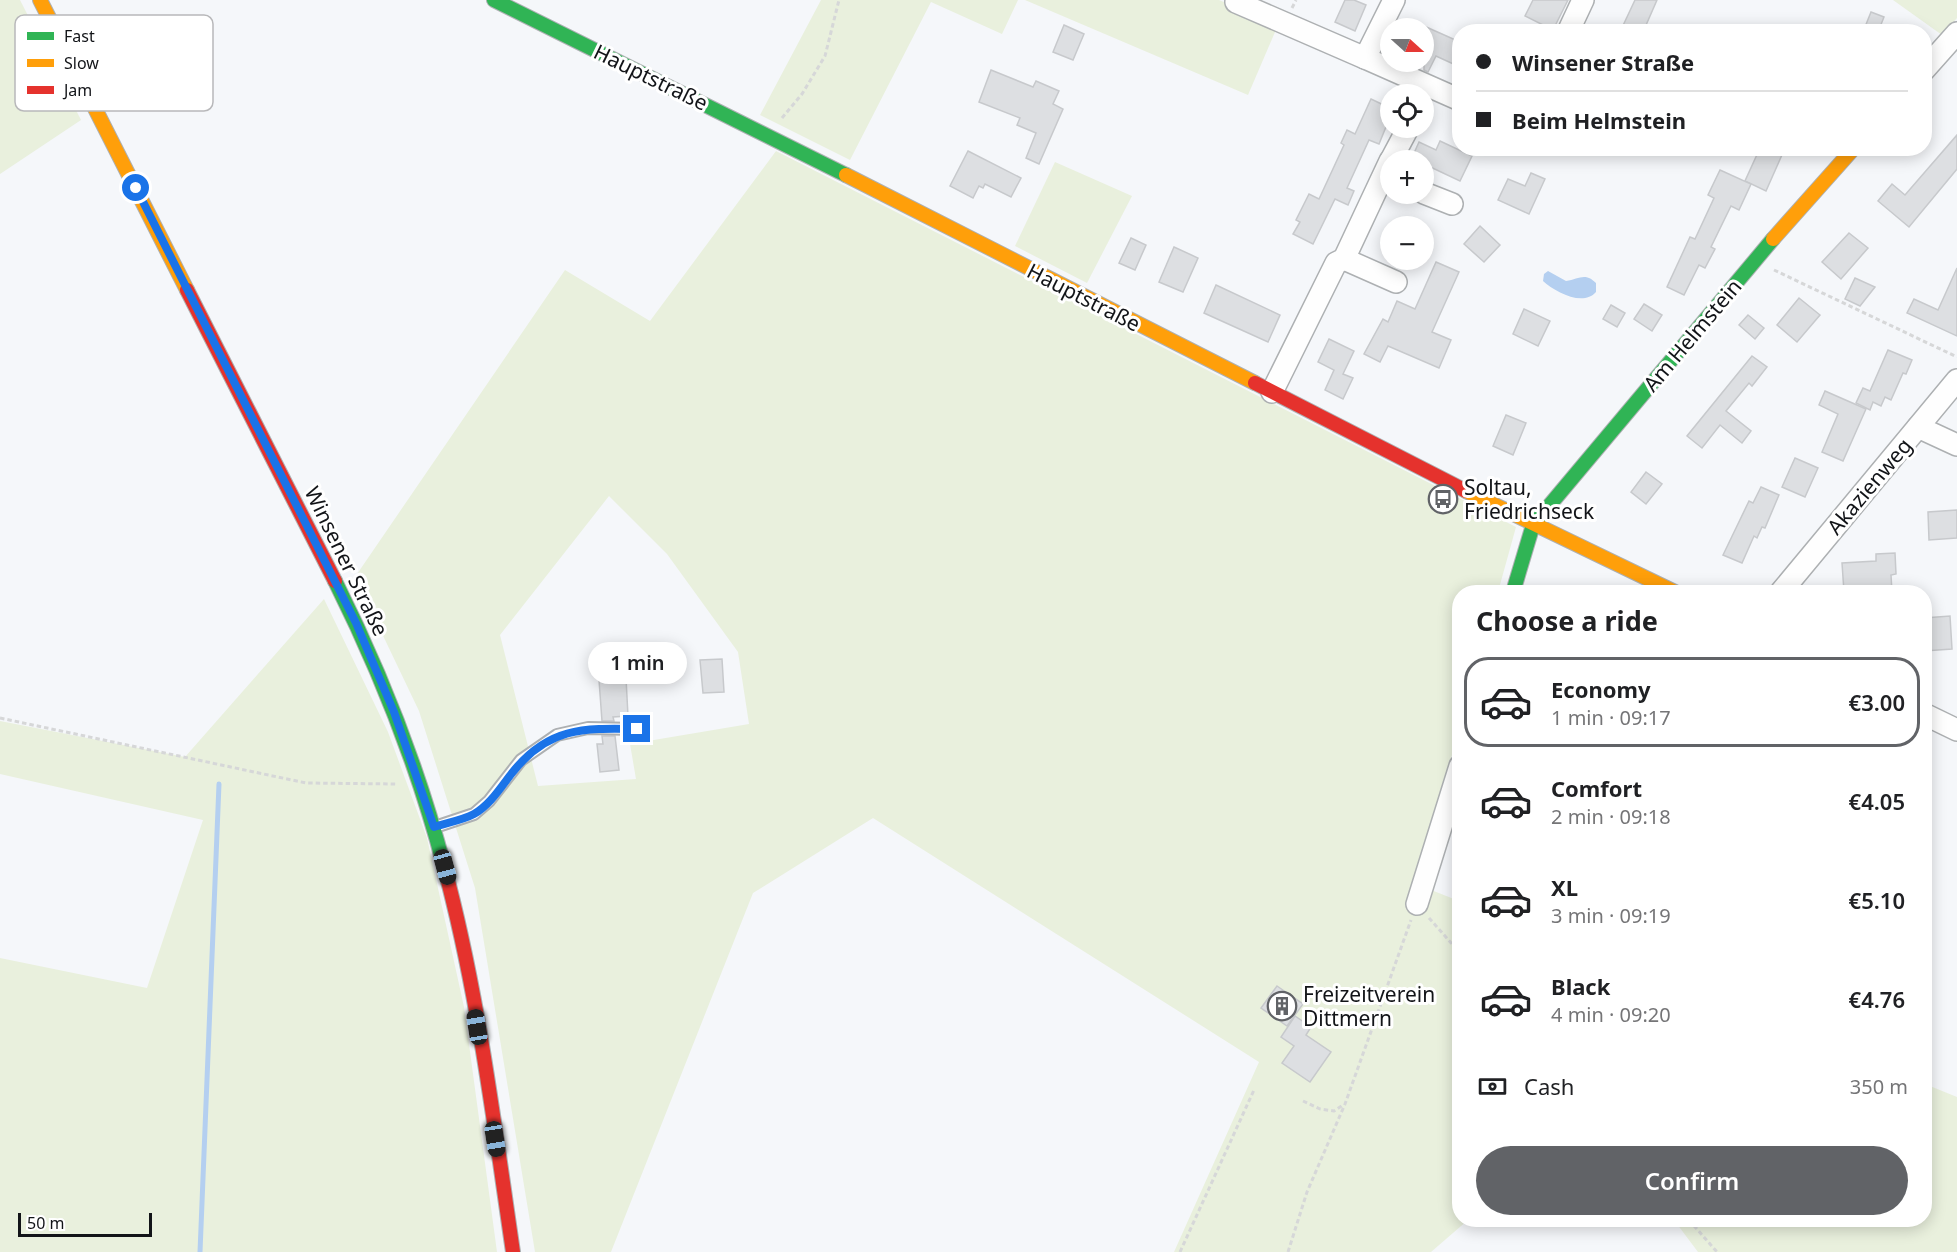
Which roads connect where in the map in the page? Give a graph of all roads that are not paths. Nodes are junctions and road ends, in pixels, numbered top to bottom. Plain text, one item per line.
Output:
1 (40, 0) edge
2 (494, 0) edge
3 (1394, 0) edge
4 (1583, 0) edge
5 (1236, 2) dead end
6 (48, 15) edge
7 (1572, 24) edge
8 (1952, 39) edge
9 (1365, 58) junction
10 (1932, 61) edge
11 (1410, 84) edge
12 (1434, 95) edge
13 (1452, 98) edge
14 (96, 111) edge
15 (1847, 156) edge
16 (1380, 187) edge
17 (1434, 197) edge
18 (1452, 204) dead end
19 (1344, 259) junction
20 (1396, 282) dead end
21 (1957, 380) edge
22 (1272, 392) junction
23 (1918, 427) junction
24 (1957, 444) edge
25 (1533, 525) junction
26 (1515, 585) edge
27 (1660, 585) edge
28 (1787, 585) edge
29 (1932, 718) edge
30 (637, 729) dead end
31 (1957, 730) edge
32 (1452, 792) edge
33 (434, 827) junction
34 (1417, 904) road end
35 (513, 1252) edge

1 - 6 street, Winsener Straße
2 - 22 street, Hauptstraße
3 - 9 street
4 - 7 street
5 - 9 street
8 - 10 street
9 - 11 street
12 - 13 street
14 - 33 street, Winsener Straße
15 - 25 street, Am Helmstein
16 - 19 street
17 - 18 street
19 - 20 street
19 - 22 street
21 - 23 street, Akazienweg
22 - 25 street, Hauptstraße
23 - 24 street
23 - 28 street, Akazienweg
25 - 26 street
25 - 27 street, Hauptstraße
29 - 31 street
30 - 33 lane
32 - 34 street
33 - 35 street, Winsener Straße

